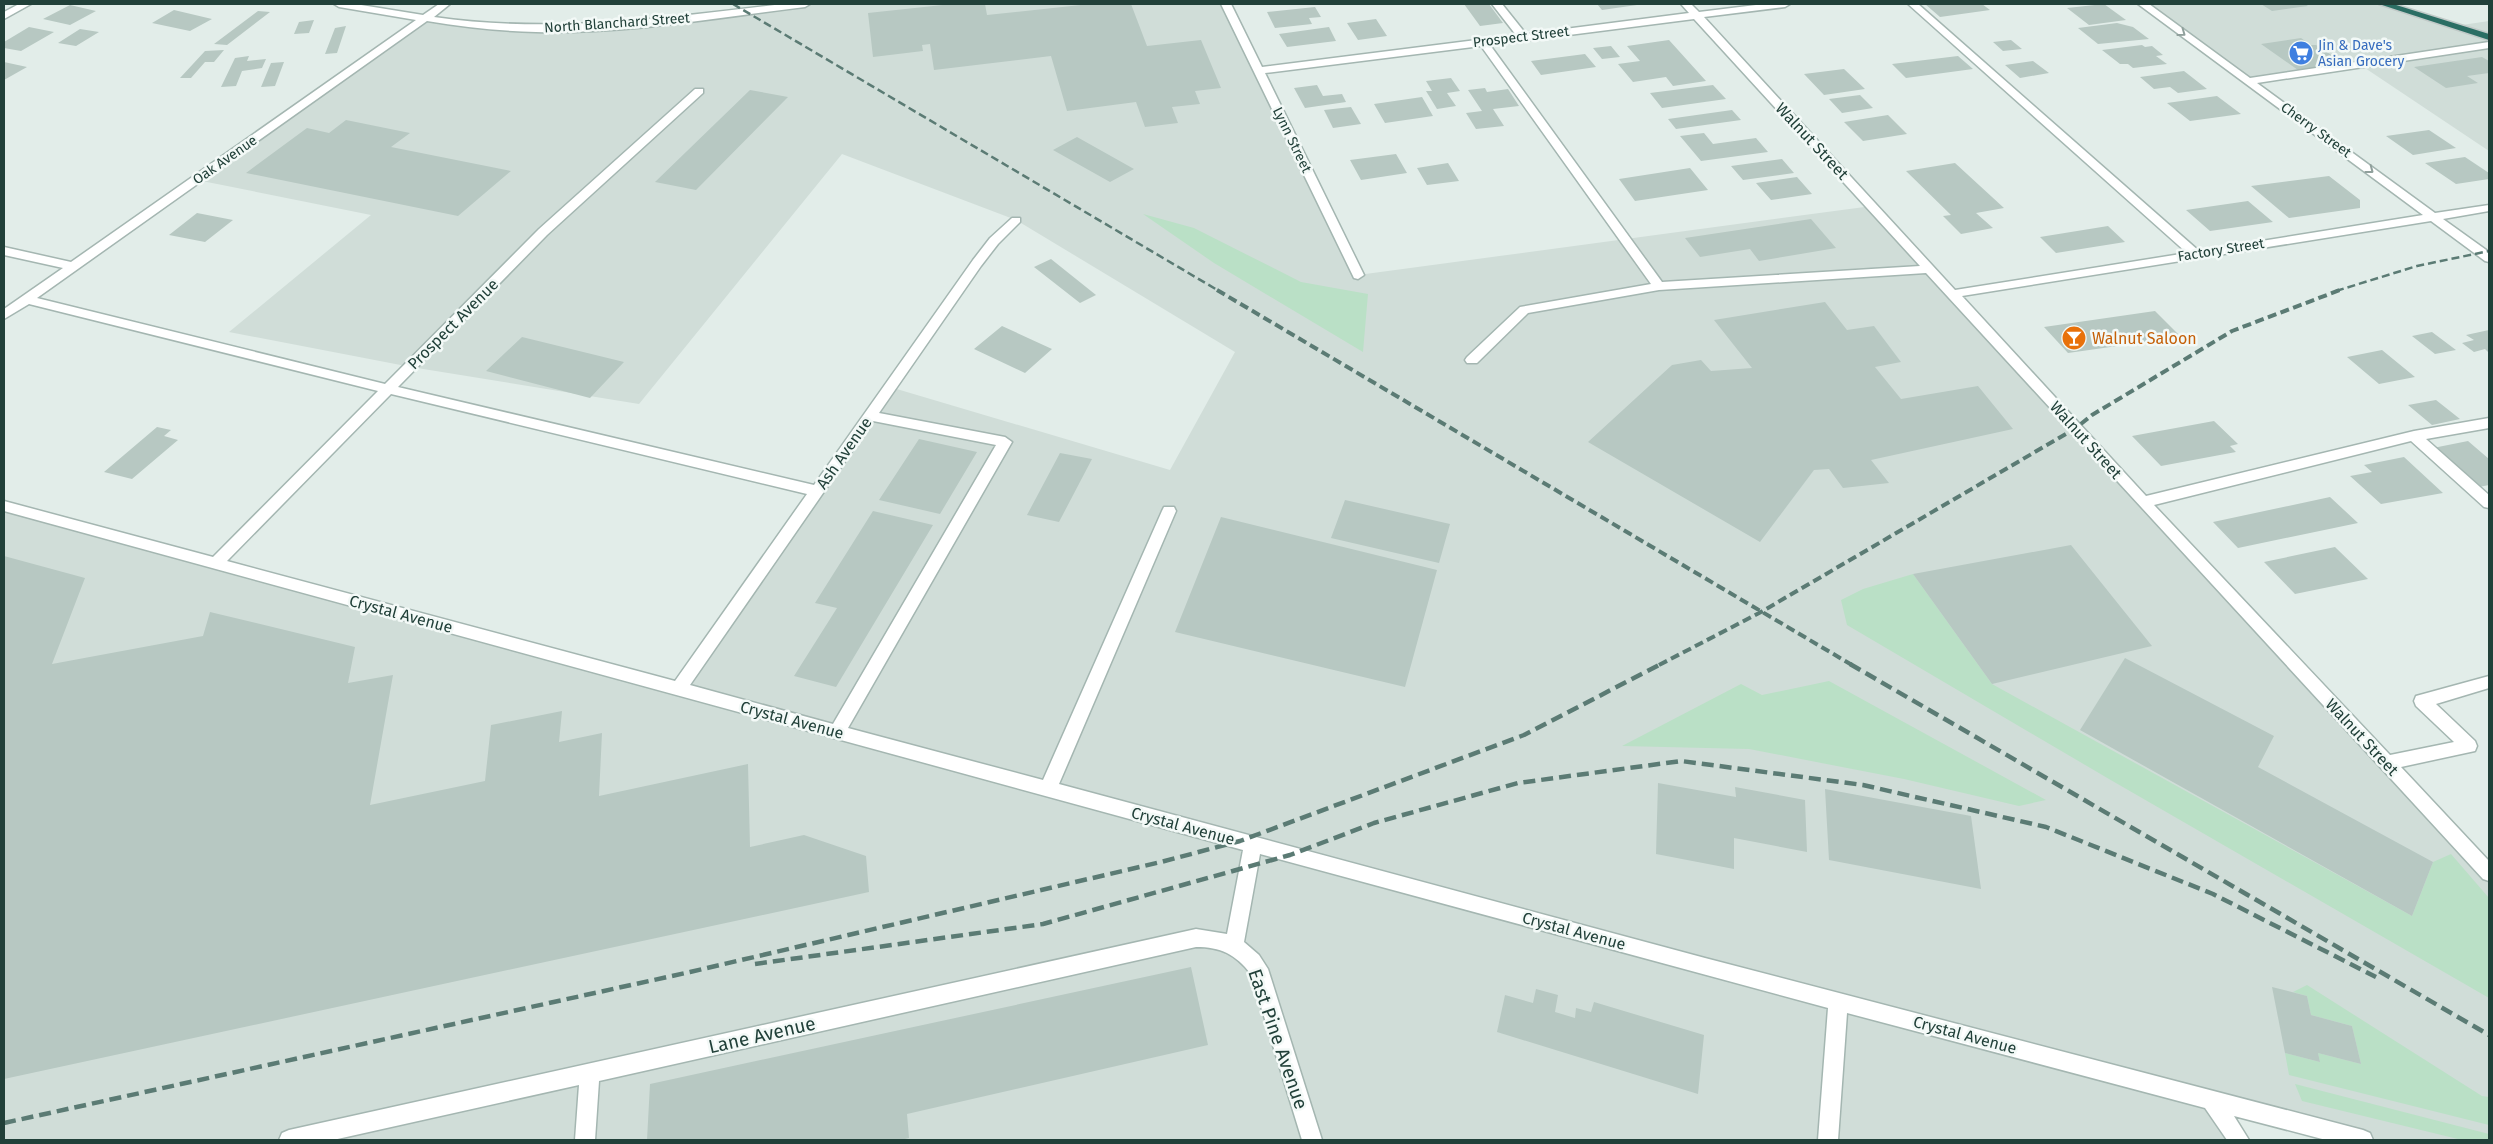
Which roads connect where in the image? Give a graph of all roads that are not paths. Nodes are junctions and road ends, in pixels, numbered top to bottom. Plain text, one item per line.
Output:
1 (26, 4) edge
2 (339, 4) edge
3 (445, 4) edge
4 (803, 4) edge
5 (1226, 4) edge
6 (1497, 4) edge
7 (1686, 4) edge
8 (1785, 4) edge
9 (1913, 4) edge
10 (2143, 4) edge
11 (2384, 4) edge
12 (1696, 14) junction
13 (4, 16) edge
14 (424, 18) junction
15 (1523, 37) junction
16 (2489, 37) edge
17 (1483, 42) junction
18 (2489, 44) edge
19 (1258, 71) junction
20 (2248, 81) junction
21 (699, 91) dead end
22 (2489, 208) edge
23 (2434, 218) junction
24 (1016, 220) dead end
25 (4, 251) edge
26 (2195, 254) junction
27 (2489, 258) edge
28 (73, 266) junction
29 (1931, 270) junction
30 (1358, 275) dead end
31 (1659, 286) junction
32 (1953, 294) junction
33 (26, 299) junction
34 (4, 315) edge
35 (1472, 360) dead end
36 (388, 389) junction
37 (870, 416) junction
38 (2489, 423) edge
39 (2414, 436) junction
40 (818, 491) junction
41 (2143, 502) junction
42 (2489, 502) edge
43 (4, 506) edge
44 (1169, 511) dead end
45 (214, 564) junction
46 (2489, 682) edge
47 (678, 689) junction
48 (837, 732) junction
49 (2386, 763) junction
50 (1048, 789) junction
51 (1253, 845) junction
52 (2489, 874) edge
53 (1234, 945) junction
54 (1838, 1002) junction
55 (590, 1073) junction
56 (2211, 1100) junction
57 (289, 1140) edge
58 (585, 1140) edge
59 (1312, 1140) edge
60 (1828, 1140) edge
61 (2239, 1140) edge
62 (2363, 1140) edge

1 - 13 street
2 - 14 street, North Blanchard Street
3 - 14 street, Oak Avenue
4 - 14 street, North Blanchard Street
5 - 19 street, Lynn Street
6 - 15 street
7 - 12 street, Walnut Street
8 - 12 street, Prospect Street
9 - 26 street
10 -> 20 street, Cherry Street
11 - 16 highway
12 - 15 street, Prospect Street
12 - 29 street, Walnut Street
14 - 28 street, Oak Avenue
15 - 17 street, Prospect Street
17 - 19 street, Prospect Street
17 - 31 street
18 - 20 street
19 - 30 street, Lynn Street
20 -> 23 street, Cherry Street
21 - 36 street, Prospect Avenue
22 - 23 street, Factory Street
23 - 26 street, Factory Street
23 - 27 street, Cherry Street
24 - 37 street, Ash Avenue
25 - 28 street
26 - 32 street, Factory Street
28 - 33 street, Oak Avenue
29 - 31 street
29 - 32 street, Walnut Street
31 - 35 street
32 - 41 street, Walnut Street
33 - 34 street, Oak Avenue
33 - 36 street
36 - 40 street
36 - 45 street, Prospect Avenue
37 - 40 street, Ash Avenue
37 - 48 street
38 - 39 street
39 - 41 street
39 - 42 street
40 - 47 street, Ash Avenue
41 - 49 street, Walnut Street
43 - 45 street, Crystal Avenue
44 - 50 street
45 - 47 street, Crystal Avenue
46 - 49 street
47 - 48 street, Crystal Avenue
48 - 50 street, Crystal Avenue
49 - 52 street, Walnut Street
50 - 51 street, Crystal Avenue
51 - 53 street
51 - 54 street, Crystal Avenue
53 - 55 street, Lane Avenue
53 - 59 street, East Pine Avenue
54 - 56 street, Crystal Avenue
54 - 60 street
55 - 57 street, Lane Avenue
55 - 58 street
56 - 61 street
56 - 62 street, Crystal Avenue

